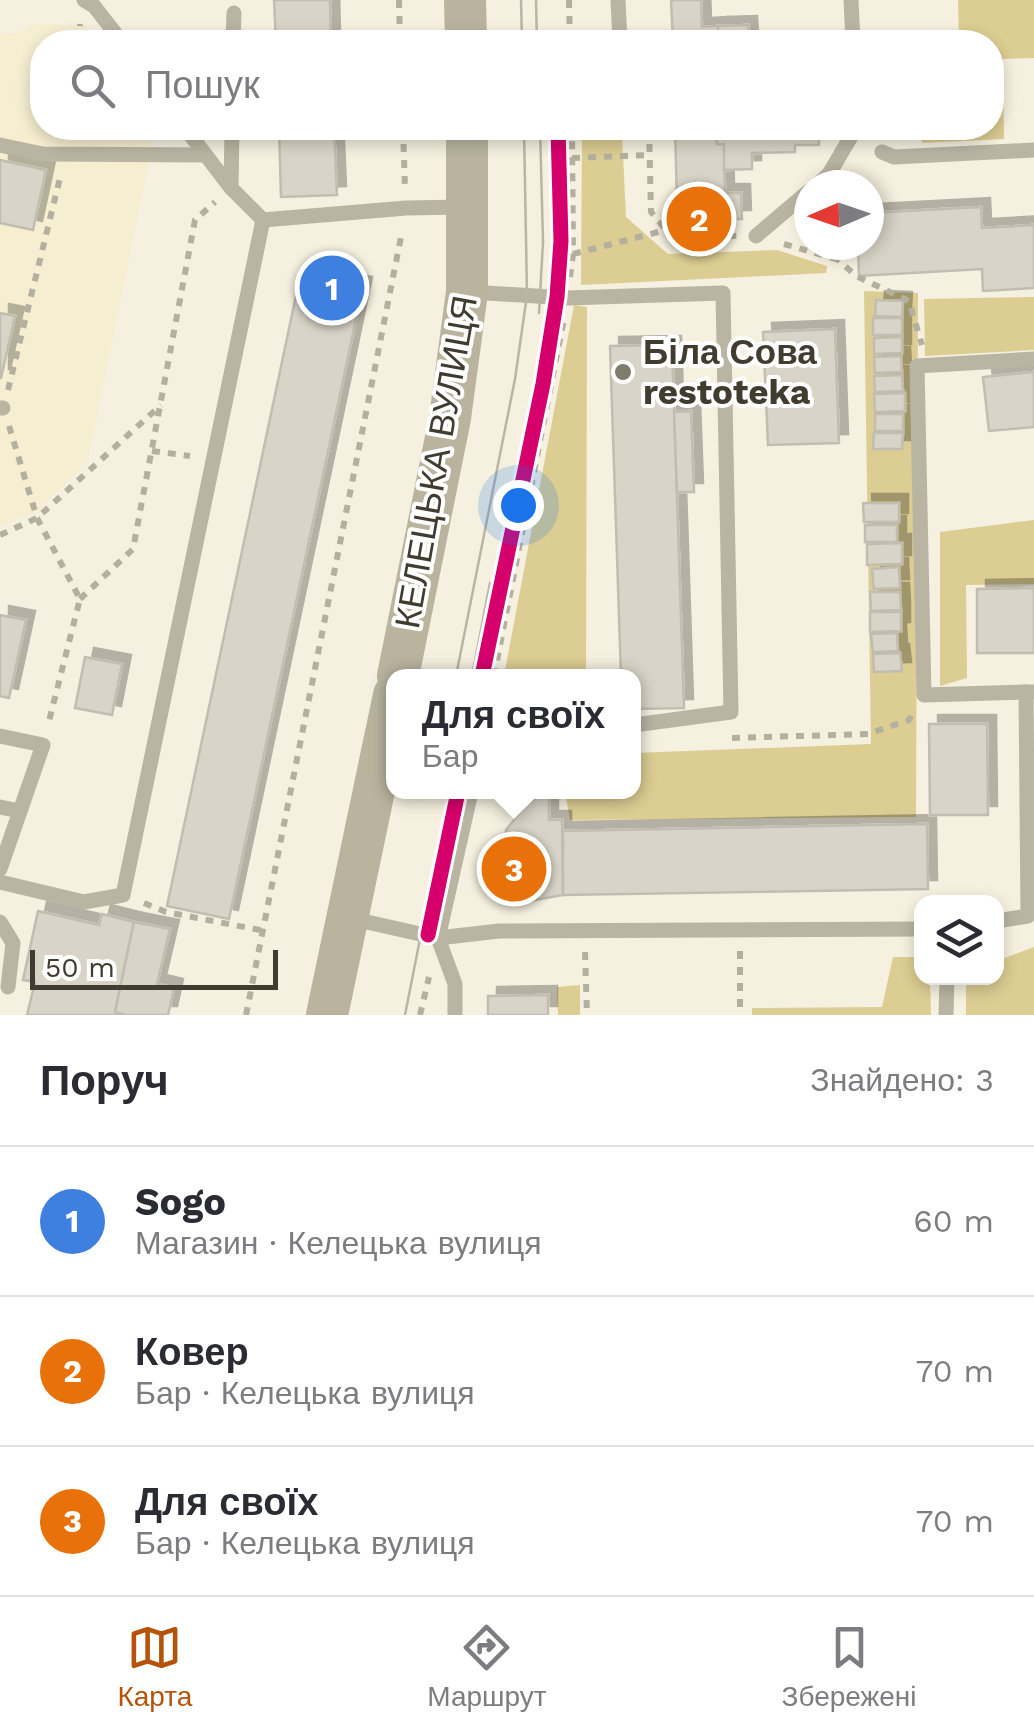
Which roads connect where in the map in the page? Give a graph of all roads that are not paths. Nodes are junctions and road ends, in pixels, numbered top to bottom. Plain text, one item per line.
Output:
1 (84, 0) edge
2 (464, 0) edge
3 (618, 0) edge
4 (851, 0) edge
5 (234, 12) dead end
6 (113, 30) edge
7 (233, 30) edge
8 (465, 30) edge
9 (619, 30) edge
10 (852, 30) edge
11 (194, 140) edge
12 (232, 140) edge
13 (468, 140) edge
14 (849, 140) edge
15 (0, 144) edge
16 (1034, 150) edge
17 (882, 152) dead end
18 (205, 155) junction
19 (832, 170) edge
20 (231, 188) junction
21 (794, 204) edge
22 (469, 207) junction
23 (263, 220) junction
24 (756, 236) road end
25 (467, 292) junction
26 (1034, 359) edge
27 (399, 669) edge
28 (1030, 692) edge
29 (641, 724) edge
30 (386, 735) edge
31 (0, 736) edge
32 (469, 799) edge
33 (0, 807) edge
34 (20, 811) junction
35 (0, 869) edge
36 (0, 882) edge
37 (1031, 915) edge
38 (349, 918) junction
39 (1004, 920) edge
40 (0, 922) edge
41 (914, 929) edge
42 (438, 938) junction
43 (947, 985) edge
44 (8, 987) dead end
45 (327, 1015) edge
46 (455, 1015) edge
47 (946, 1015) edge

1 - 6 lane
2 - 8 main road
3 - 9 lane
4 - 10 lane
5 - 7 lane
11 - 18 lane
12 - 20 lane
13 - 22 main road, КЕЛЕЦЬКА ВУЛИЦЯ
14 - 19 lane
15 - 18 lane
16 - 17 lane
18 - 20 lane
20 - 23 lane
21 - 24 lane
22 - 23 lane
22 - 25 main road, КЕЛЕЦЬКА ВУЛИЦЯ
23 - 36 lane
25 - 27 main road, КЕЛЕЦЬКА ВУЛИЦЯ
25 - 29 lane
26 - 28 lane
28 - 37 lane
30 - 38 main road
31 - 34 lane
32 - 42 lane
33 - 34 lane
34 - 35 lane
37 - 39 lane
38 - 42 lane
38 - 45 main road
40 - 44 lane
41 - 42 lane
42 - 46 lane
43 - 47 lane

